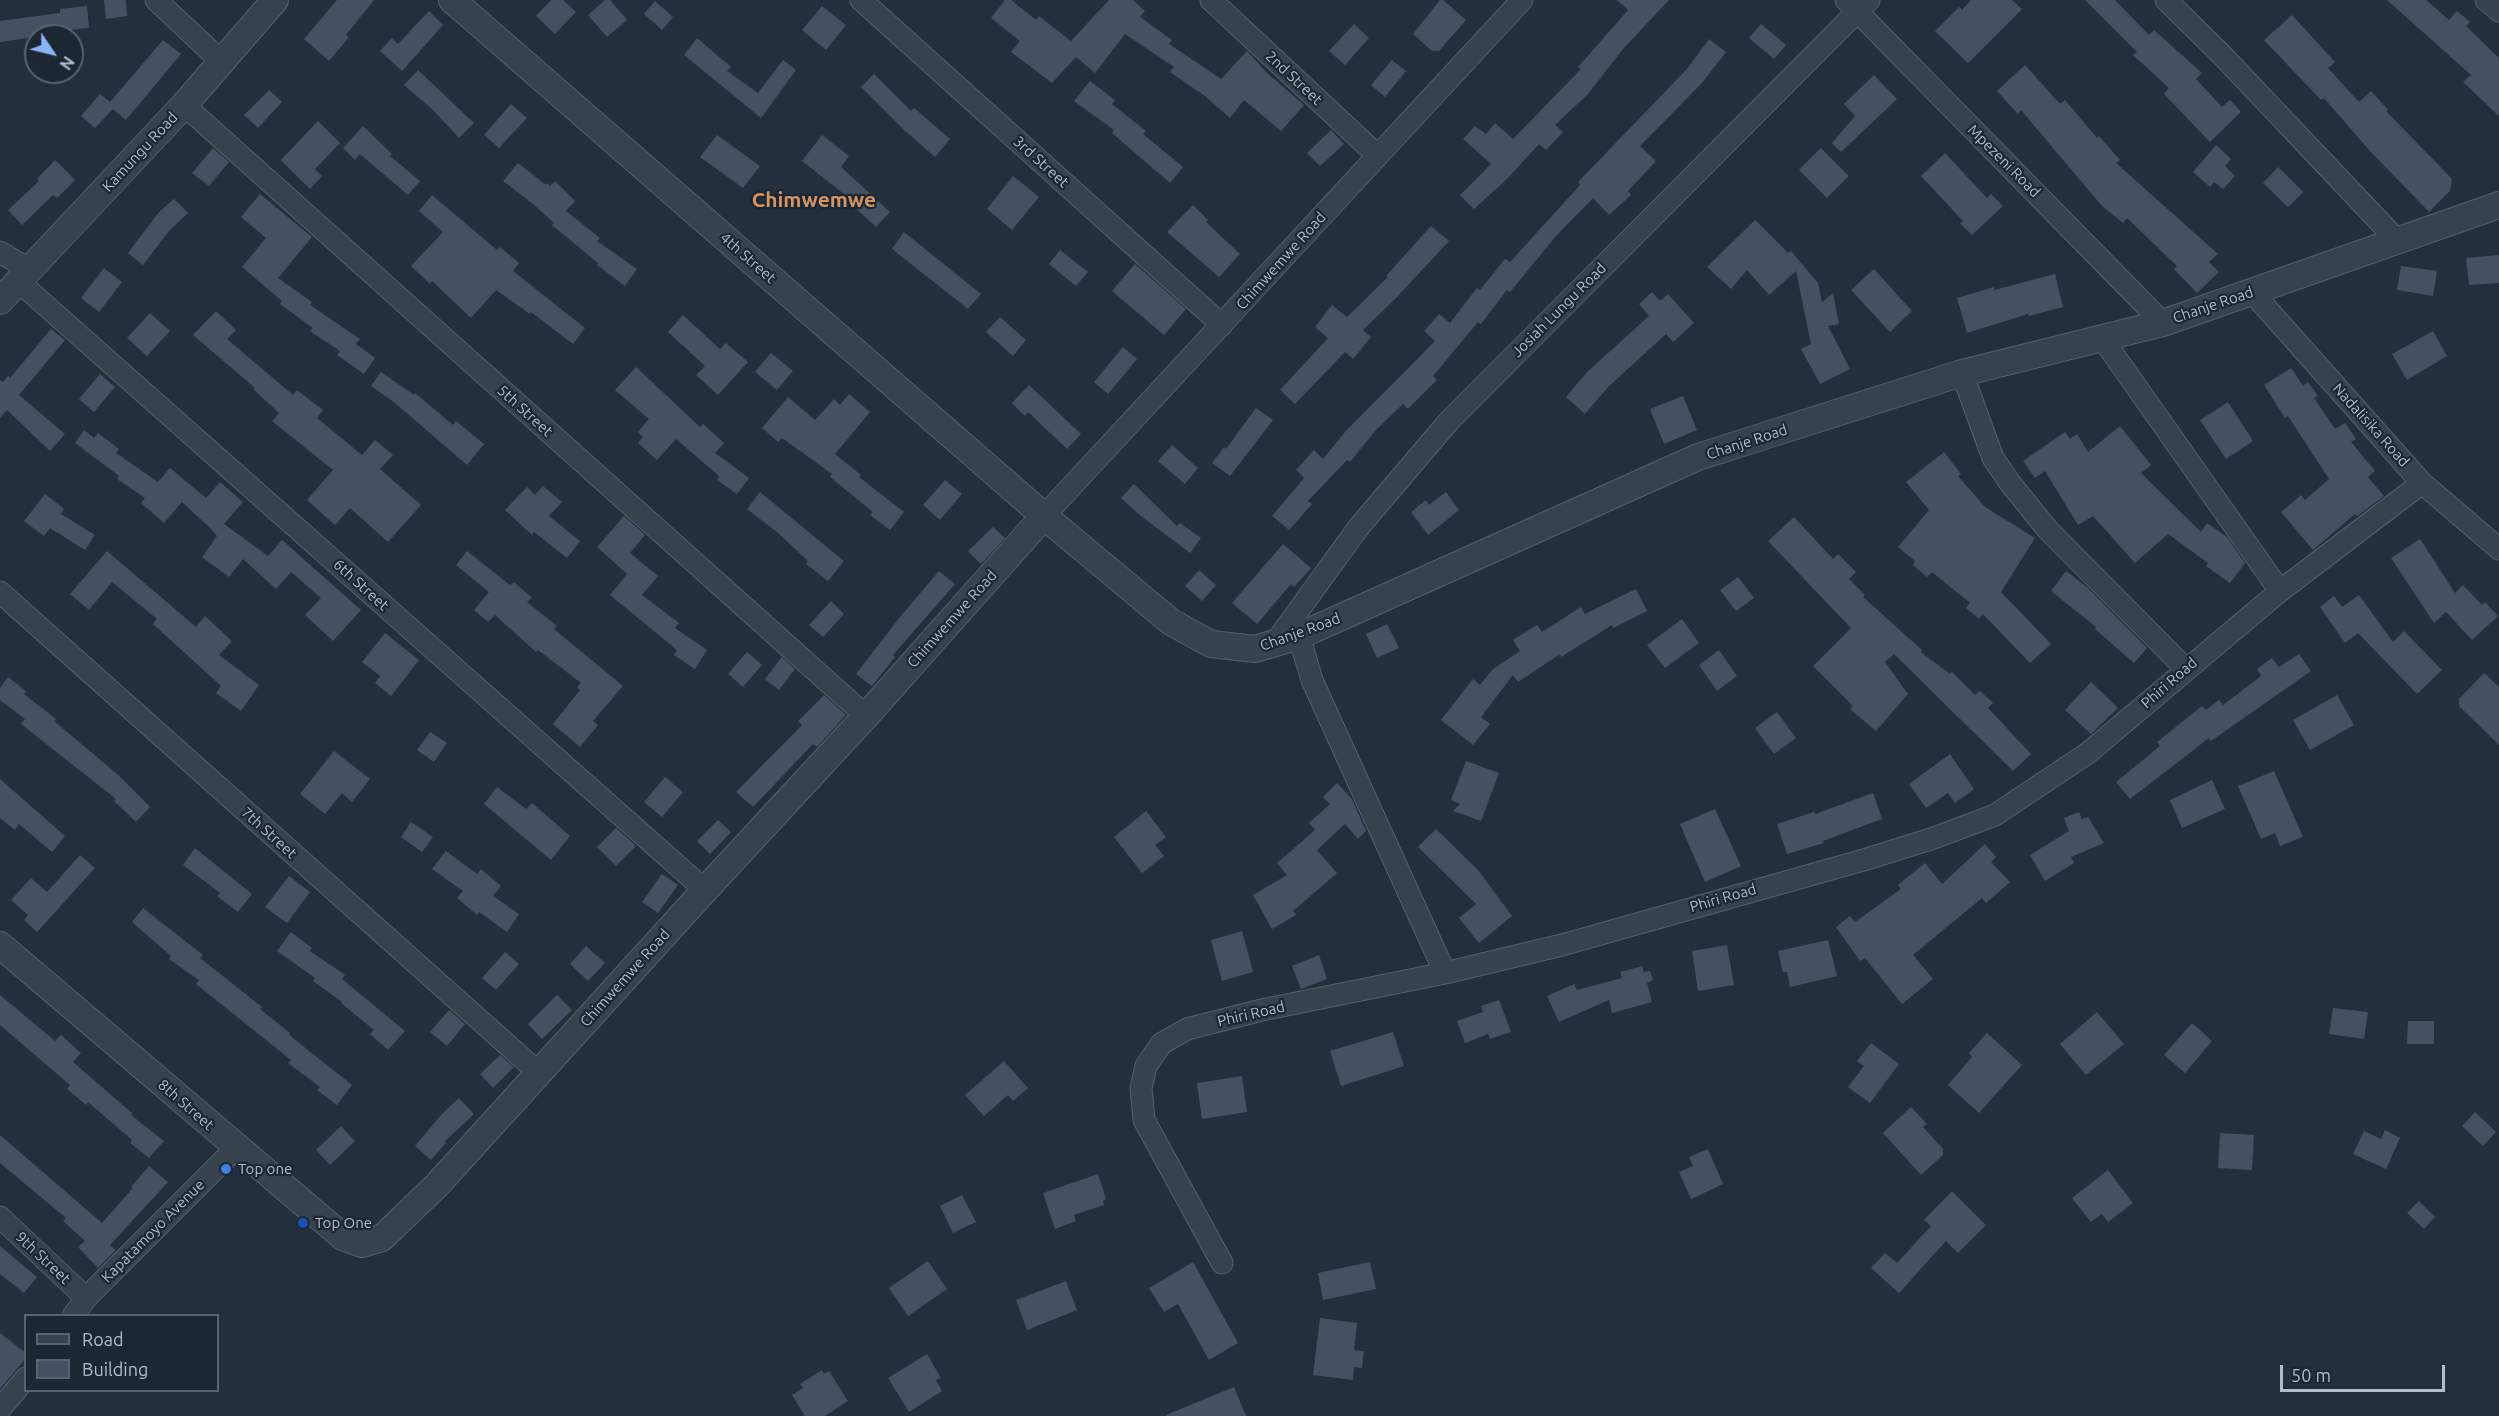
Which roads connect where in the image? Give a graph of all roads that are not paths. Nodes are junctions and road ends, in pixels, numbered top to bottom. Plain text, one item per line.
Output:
1 (156, 0) edge
2 (275, 0) edge
3 (452, 0) edge
4 (861, 0) edge
5 (1211, 0) edge
6 (1522, 0) edge
7 (2166, 0) edge
8 (2486, 0) edge
9 (1857, 4) edge
10 (2499, 11) edge
11 (221, 61) junction
12 (184, 105) junction
13 (1377, 155) junction
14 (2499, 205) edge
15 (2396, 239) junction
16 (0, 252) edge
17 (24, 276) junction
18 (2252, 292) junction
19 (0, 301) edge
20 (2163, 323) junction
21 (1222, 325) junction
22 (2102, 338) junction
23 (1962, 373) junction
24 (2422, 483) junction
25 (1044, 516) junction
26 (2499, 549) edge
27 (2280, 591) junction
28 (0, 592) edge
29 (1287, 639) junction
30 (2186, 669) junction
31 (866, 716) junction
32 (705, 890) junction
33 (0, 945) edge
34 (1445, 973) junction
35 (539, 1073) junction
36 (236, 1148) junction
37 (0, 1218) edge
38 (382, 1238) joint
39 (1222, 1263) dead end
40 (86, 1298) junction
41 (74, 1314) edge
42 (24, 1380) edge
43 (0, 1408) edge

1 - 11 street
2 - 11 street, Kamungu Road
3 - 25 street, 4th Street
4 - 21 street, 3rd Street
5 - 13 street, 2nd Street
6 - 13 street, Chimwemwe Road
7 - 15 street
8 - 10 street
9 - 20 street, Mpezeni Road
9 - 29 street, Josiah Lungu Road
11 - 12 street, Kamungu Road
12 - 17 street, Kamungu Road
12 - 31 street, 5th Street
13 - 21 street, Chimwemwe Road
14 - 15 street, Chanje Road
15 - 18 street, Chanje Road
16 - 17 street, 6th Street
17 - 19 street, Kamungu Road
17 - 32 street, 6th Street
18 - 20 street, Chanje Road
18 - 24 street, Nadalisika Road
20 - 22 street, Chanje Road
21 - 25 street, Chimwemwe Road
22 - 23 street, Chanje Road
22 - 27 street
23 - 29 street, Chanje Road
23 - 30 street
24 - 26 street, Nadalisika Road
24 - 27 street, Phiri Road
25 - 29 street, Chanje Road
25 - 31 street, Chimwemwe Road
27 - 30 street, Phiri Road
28 - 35 street, 7th Street
29 - 34 street
30 - 34 street, Phiri Road
31 - 32 street, Chimwemwe Road
32 - 35 street, Chimwemwe Road
33 - 36 street, 8th Street
34 - 39 street, Phiri Road
35 - 38 street, Chimwemwe Road
36 - 38 street, 8th Street
36 - 40 street, Kapatamoyo Avenue
37 - 40 street, 9th Street
40 - 41 street, Kapatamoyo Avenue
42 - 43 street

